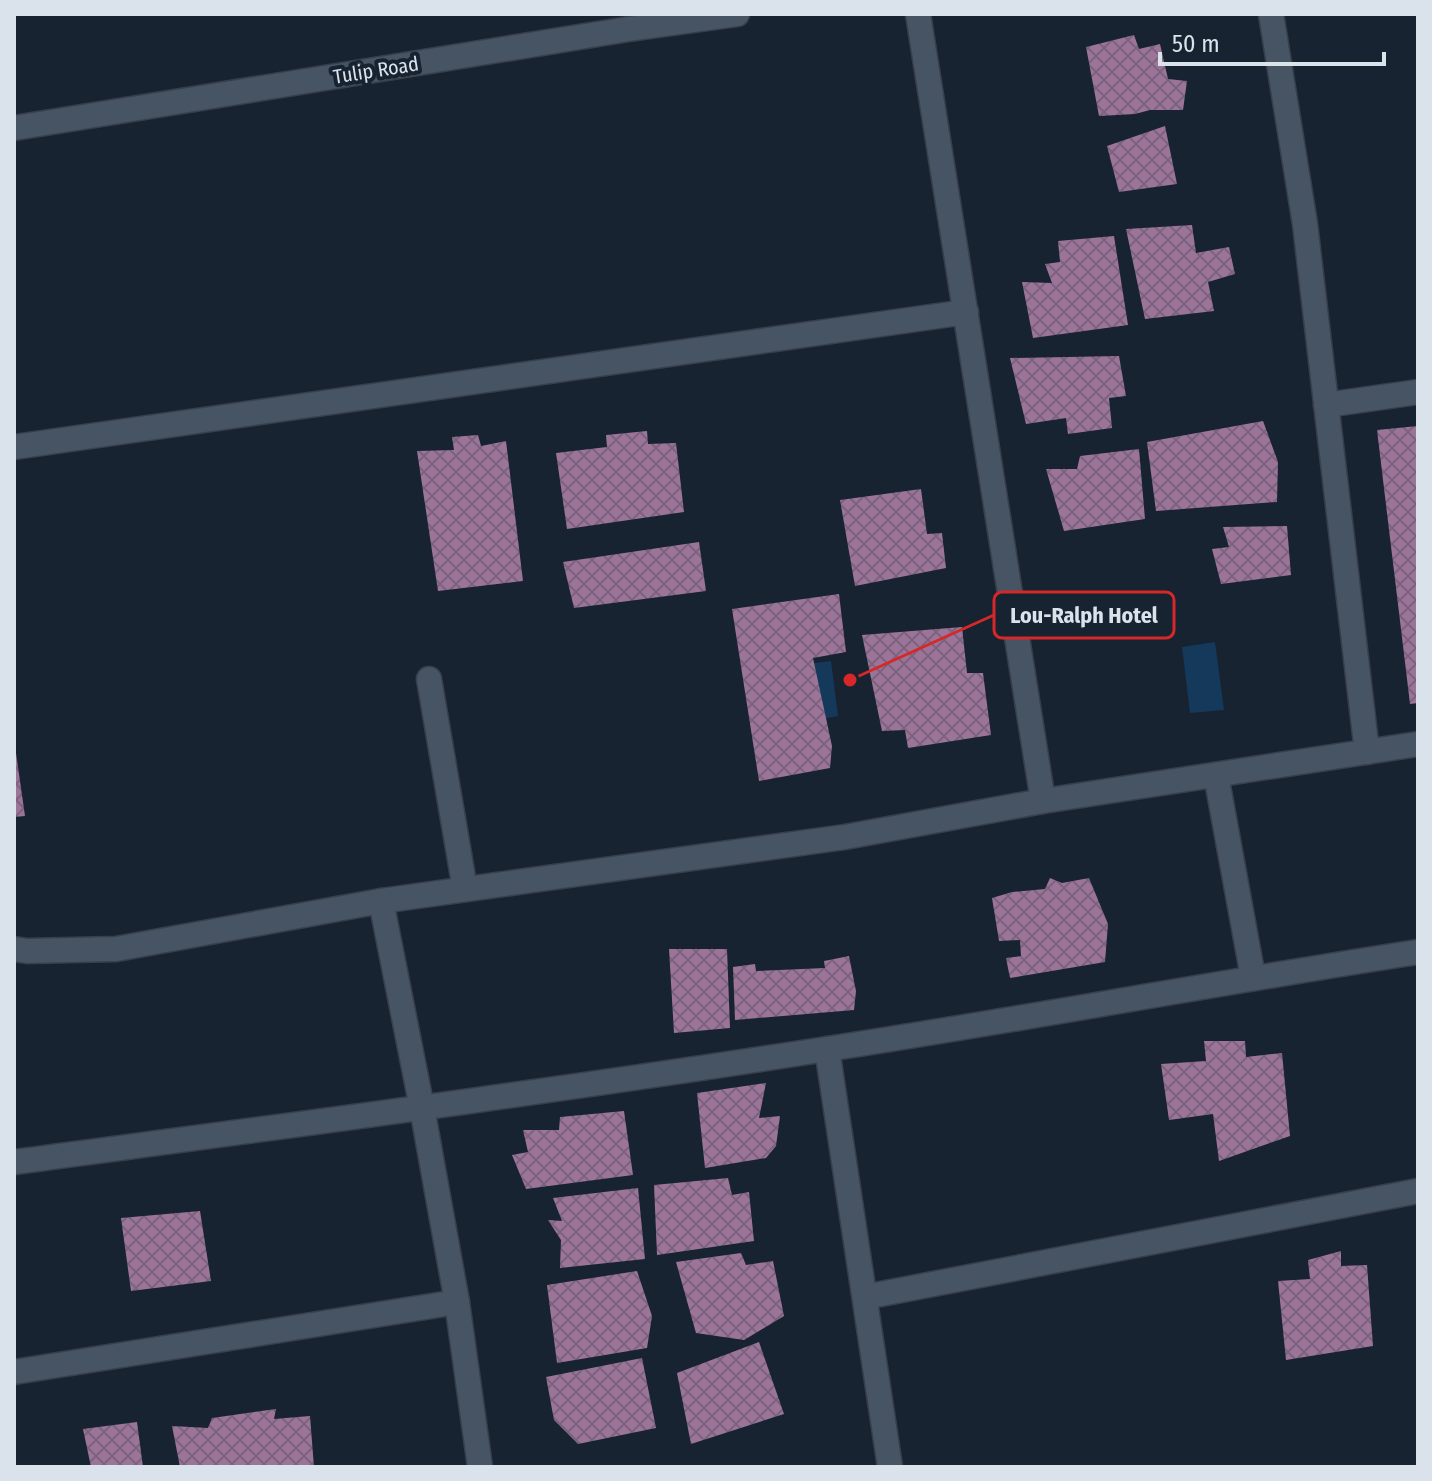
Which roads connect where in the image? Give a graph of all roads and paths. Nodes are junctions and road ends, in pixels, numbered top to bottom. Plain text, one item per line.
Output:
1 (737, 14) edge
2 (918, 14) edge
3 (1271, 14) edge
4 (628, 22) edge
5 (14, 128) edge
6 (966, 312) junction
7 (1418, 392) edge
8 (1326, 405) junction
9 (14, 447) edge
10 (429, 679) dead end
11 (1418, 744) edge
12 (1367, 752) junction
13 (1216, 775) junction
14 (1043, 801) junction
15 (465, 889) junction
16 (381, 901) junction
17 (14, 949) edge
18 (1418, 952) edge
19 (1253, 977) junction
20 (827, 1049) junction
21 (422, 1108) junction
22 (14, 1162) edge
23 (1418, 1191) edge
24 (865, 1297) junction
25 (457, 1302) junction
26 (14, 1372) edge
27 (480, 1467) edge
28 (890, 1467) edge

1 - 4 street, Tulip Road
2 - 6 street
3 - 8 street
4 - 5 street, Tulip Road
6 - 9 street
6 - 14 street
7 - 8 street
8 - 12 street
10 - 15 street
11 - 12 street
12 - 13 street
13 - 14 street
13 - 19 street
14 - 15 street
15 - 16 street
16 - 17 street
16 - 21 street
18 - 19 street
19 - 20 street
20 - 21 street
20 - 24 street
21 - 22 street
21 - 25 street
23 - 24 street
24 - 28 street
25 - 26 street
25 - 27 street

